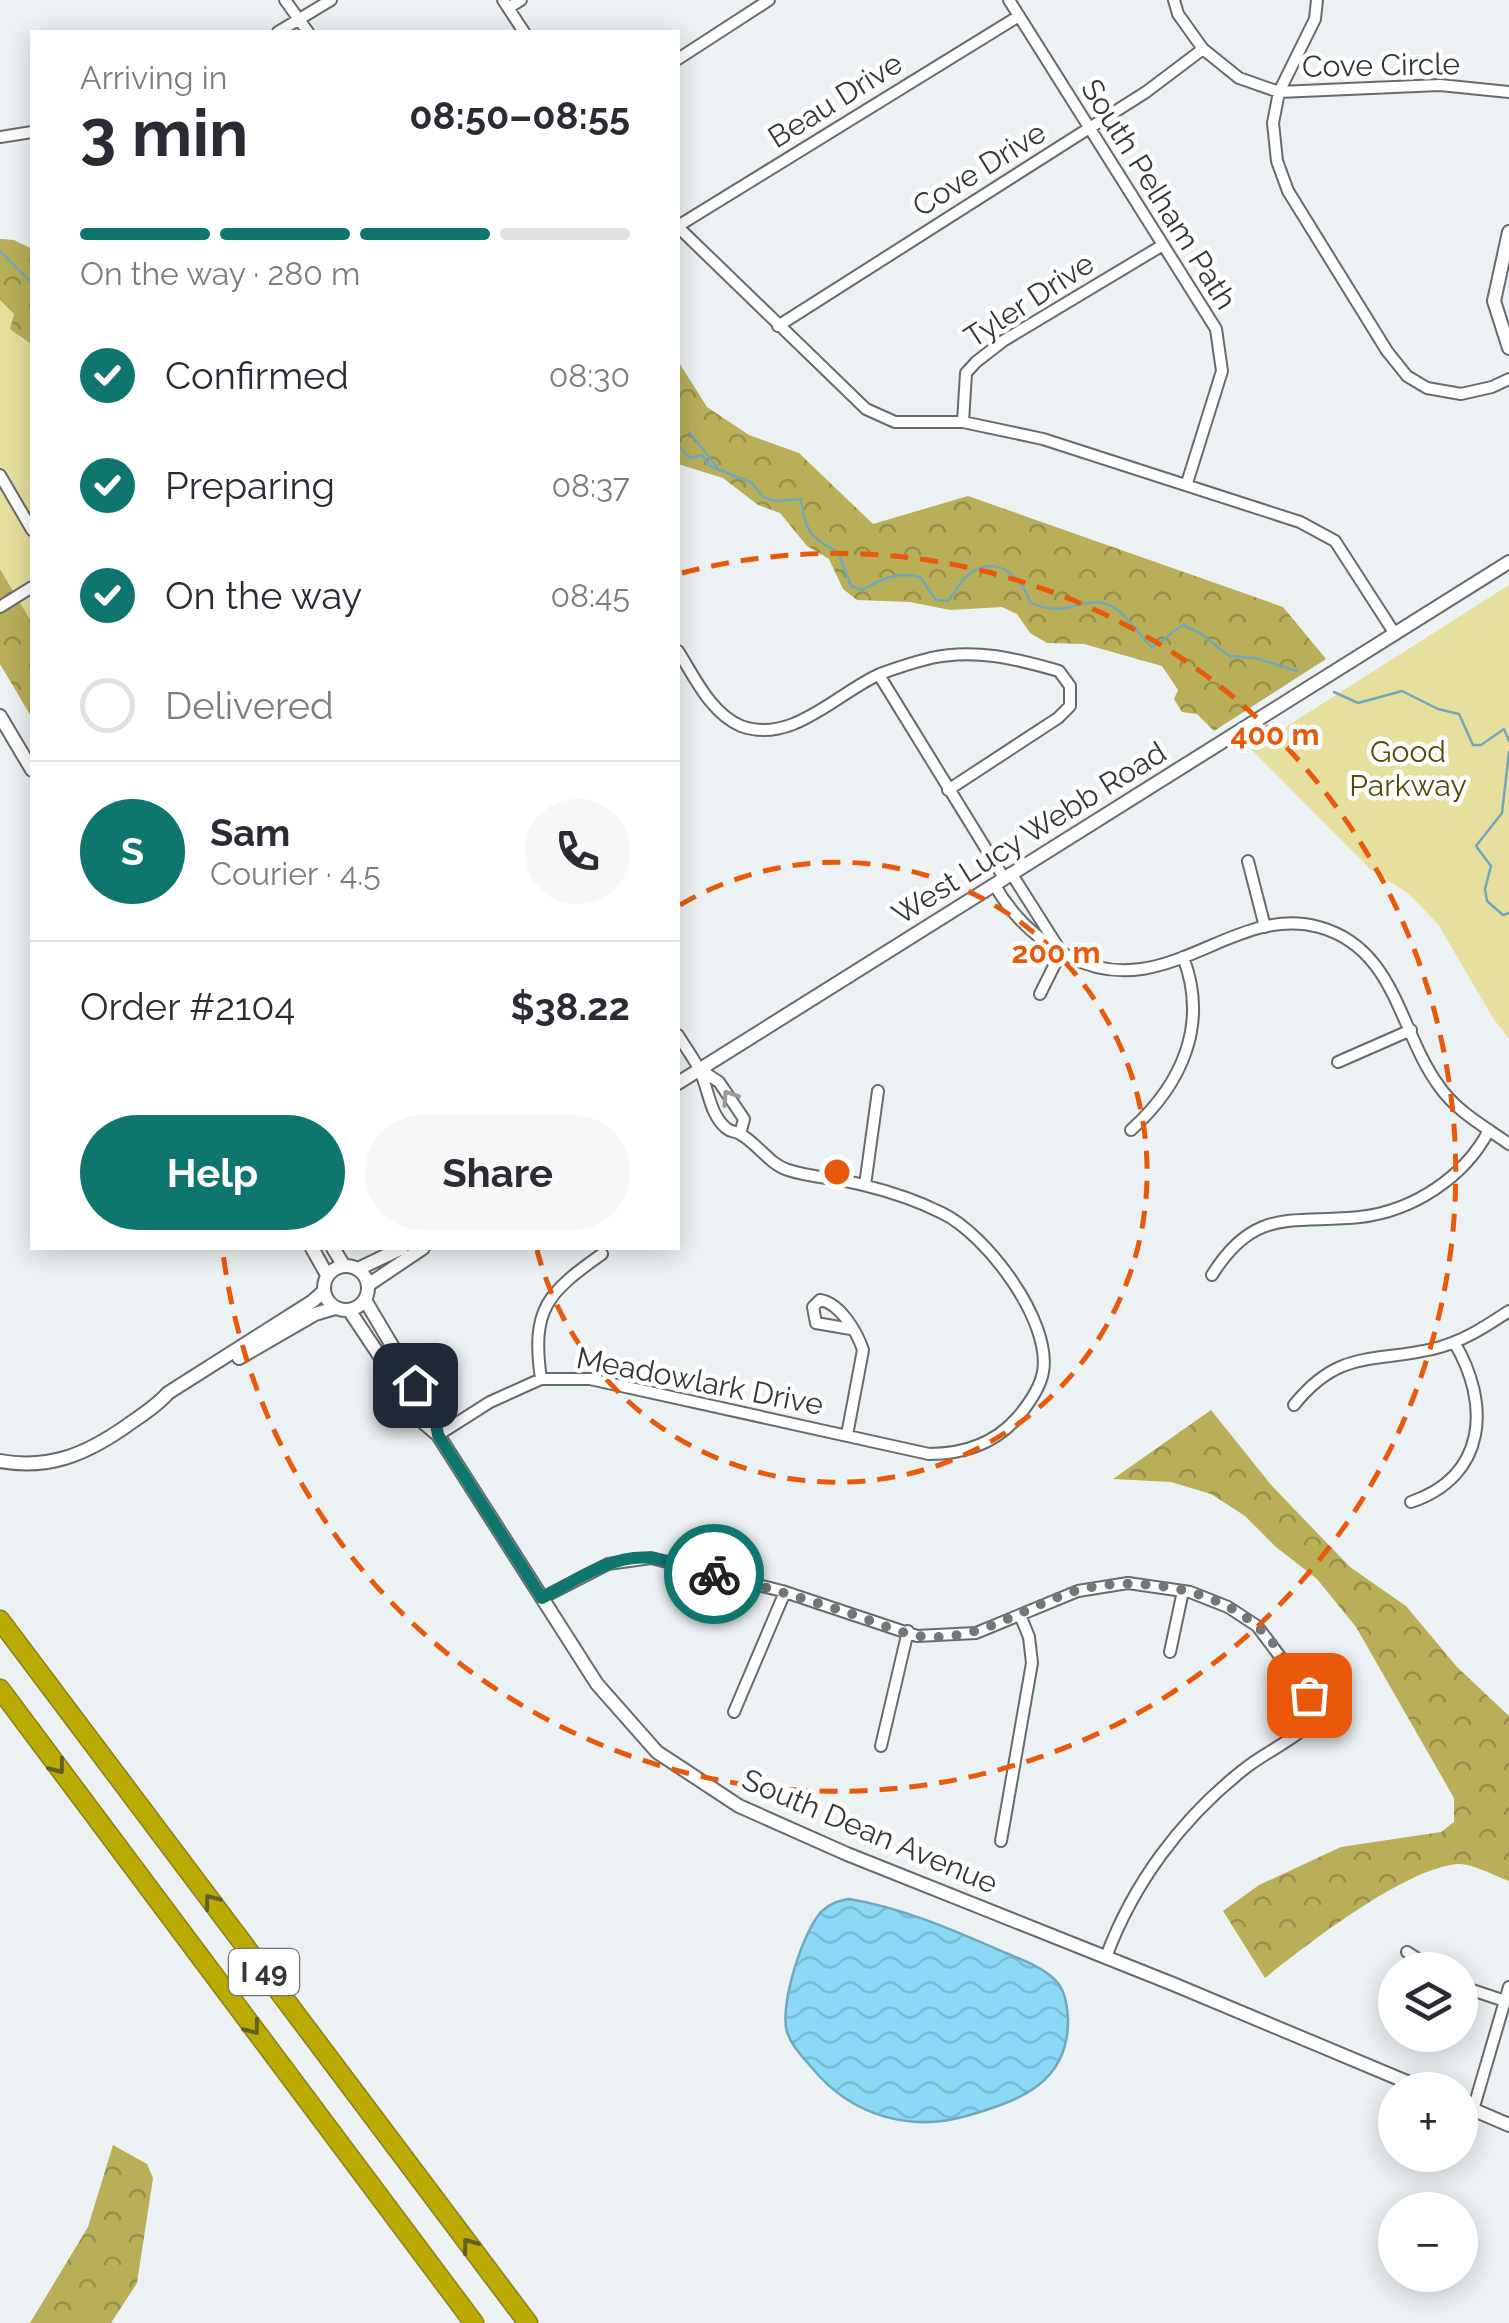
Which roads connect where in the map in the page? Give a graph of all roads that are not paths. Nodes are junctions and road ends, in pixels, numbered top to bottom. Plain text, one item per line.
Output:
1 (285, 0) edge
2 (331, 0) edge
3 (521, 0) edge
4 (769, 0) edge
5 (1010, 0) edge
6 (1174, 0) edge
7 (1317, 0) edge
8 (506, 4) edge
9 (1019, 16) junction
10 (300, 18) junction
11 (281, 30) edge
12 (307, 30) edge
13 (523, 30) edge
14 (1203, 49) junction
15 (680, 58) edge
16 (1279, 92) junction
17 (1509, 92) edge
18 (1088, 129) junction
19 (30, 132) edge
20 (0, 137) edge
21 (680, 226) edge
22 (680, 229) edge
23 (1509, 232) edge
24 (1163, 245) junction
25 (778, 326) junction
26 (1509, 348) edge
27 (1509, 379) edge
28 (963, 422) junction
29 (0, 474) edge
30 (1187, 483) junction
31 (30, 526) edge
32 (1509, 562) edge
33 (30, 587) edge
34 (0, 607) edge
35 (1395, 634) junction
36 (680, 653) edge
37 (879, 675) junction
38 (0, 716) edge
39 (30, 767) edge
40 (948, 790) junction
41 (1248, 862) dead end
42 (1003, 878) junction
43 (1264, 927) junction
44 (1061, 952) junction
45 (1183, 958) junction
46 (1040, 994) dead end
47 (1411, 1030) junction
48 (680, 1038) edge
49 (1338, 1062) dead end
50 (700, 1069) junction
51 (680, 1082) edge
52 (878, 1091) dead end
53 (1131, 1130) dead end
54 (1489, 1130) junction
55 (740, 1134) junction
56 (1509, 1144) edge
57 (865, 1185) junction
58 (313, 1250) edge
59 (334, 1250) edge
60 (397, 1250) edge
61 (420, 1250) edge
62 (602, 1254) dead end
63 (351, 1267) junction
64 (327, 1275) junction
65 (1212, 1275) dead end
66 (368, 1285) junction
67 (324, 1291) junction
68 (365, 1300) junction
69 (342, 1309) junction
70 (1509, 1311) edge
71 (851, 1329) dead end
72 (1454, 1342) junction
73 (541, 1379) junction
74 (159, 1403) junction
75 (1294, 1405) dead end
76 (438, 1435) junction
77 (847, 1435) junction
78 (2, 1462) edge
79 (1411, 1502) dead end
80 (1183, 1591) junction
81 (785, 1592) junction
82 (542, 1598) junction
83 (1020, 1614) junction
84 (0, 1620) edge
85 (908, 1632) junction
86 (1170, 1652) dead end
87 (0, 1689) edge
88 (734, 1712) dead end
89 (881, 1746) dead end
90 (1001, 1841) dead end
91 (1106, 1957) junction
92 (1509, 1987) edge
93 (1478, 1993) edge
94 (1504, 2002) junction
95 (1383, 2072) edge
96 (1478, 2074) edge
97 (1478, 2112) edge
98 (1509, 2125) edge
99 (474, 2323) edge
100 (528, 2323) edge

1 - 10 street
2 - 10 street
3 - 8 street
4 - 15 street
5 - 9 street, South Pelham Path
6 - 14 street, Cove Circle
7 - 16 street
8 - 13 street
9 - 18 street, South Pelham Path
9 - 21 street, Beau Drive
10 - 11 street
10 - 12 street
14 - 16 street, Cove Circle
14 - 18 street, Cove Drive
16 - 17 street, Cove Circle
16 - 27 street
18 - 24 street, South Pelham Path
18 - 25 street, Cove Drive
19 - 20 street
22 - 25 street
23 - 26 street
24 - 28 street, Tyler Drive
24 - 30 street, South Pelham Path
25 - 28 street
28 - 30 street
29 - 31 street
30 - 35 street
32 - 35 street, West Lucy Webb Road
33 - 34 street
35 - 42 street, West Lucy Webb Road
36 - 37 street
37 - 40 street
37 - 40 street
38 - 39 street
40 - 42 street
41 - 43 street
42 - 44 street
42 - 44 street
42 - 50 street, West Lucy Webb Road
43 - 45 street
43 - 47 street
44 - 45 street
44 - 46 street
45 - 53 street
47 - 49 street
47 - 54 street
48 - 50 street
50 - 51 street, West Lucy Webb Road
50 - 55 street, Meadowlark Drive
55 -> 50 street
52 - 57 street
54 - 56 street
54 - 65 street
55 - 57 street, Meadowlark Drive
57 - 77 street, Meadowlark Drive
58 - 64 street
59 - 63 street
60 - 63 street
61 - 66 street
62 - 73 street
63 - 64 street
63 - 66 street
64 - 67 street
66 - 68 street
67 - 69 street
67 - 74 street
68 - 69 street
68 - 76 street, South Dean Avenue
69 - 74 street
69 - 76 street, South Dean Avenue
70 - 72 street
71 - 77 street
72 - 75 street
72 - 79 street
73 - 76 street, Meadowlark Drive
73 - 77 street, Meadowlark Drive
74 - 78 street
76 - 82 street, South Dean Avenue
80 - 83 street
80 - 86 street
80 - 91 street
81 - 82 street
81 - 85 street
81 - 88 street
82 - 91 street, South Dean Avenue
83 - 85 street
83 - 90 street
100 -> 84 highway, I 49
85 - 89 street
87 -> 99 highway, I 49
91 - 95 street, South Dean Avenue
92 - 94 street
93 - 94 street
94 - 96 street
97 - 98 street

